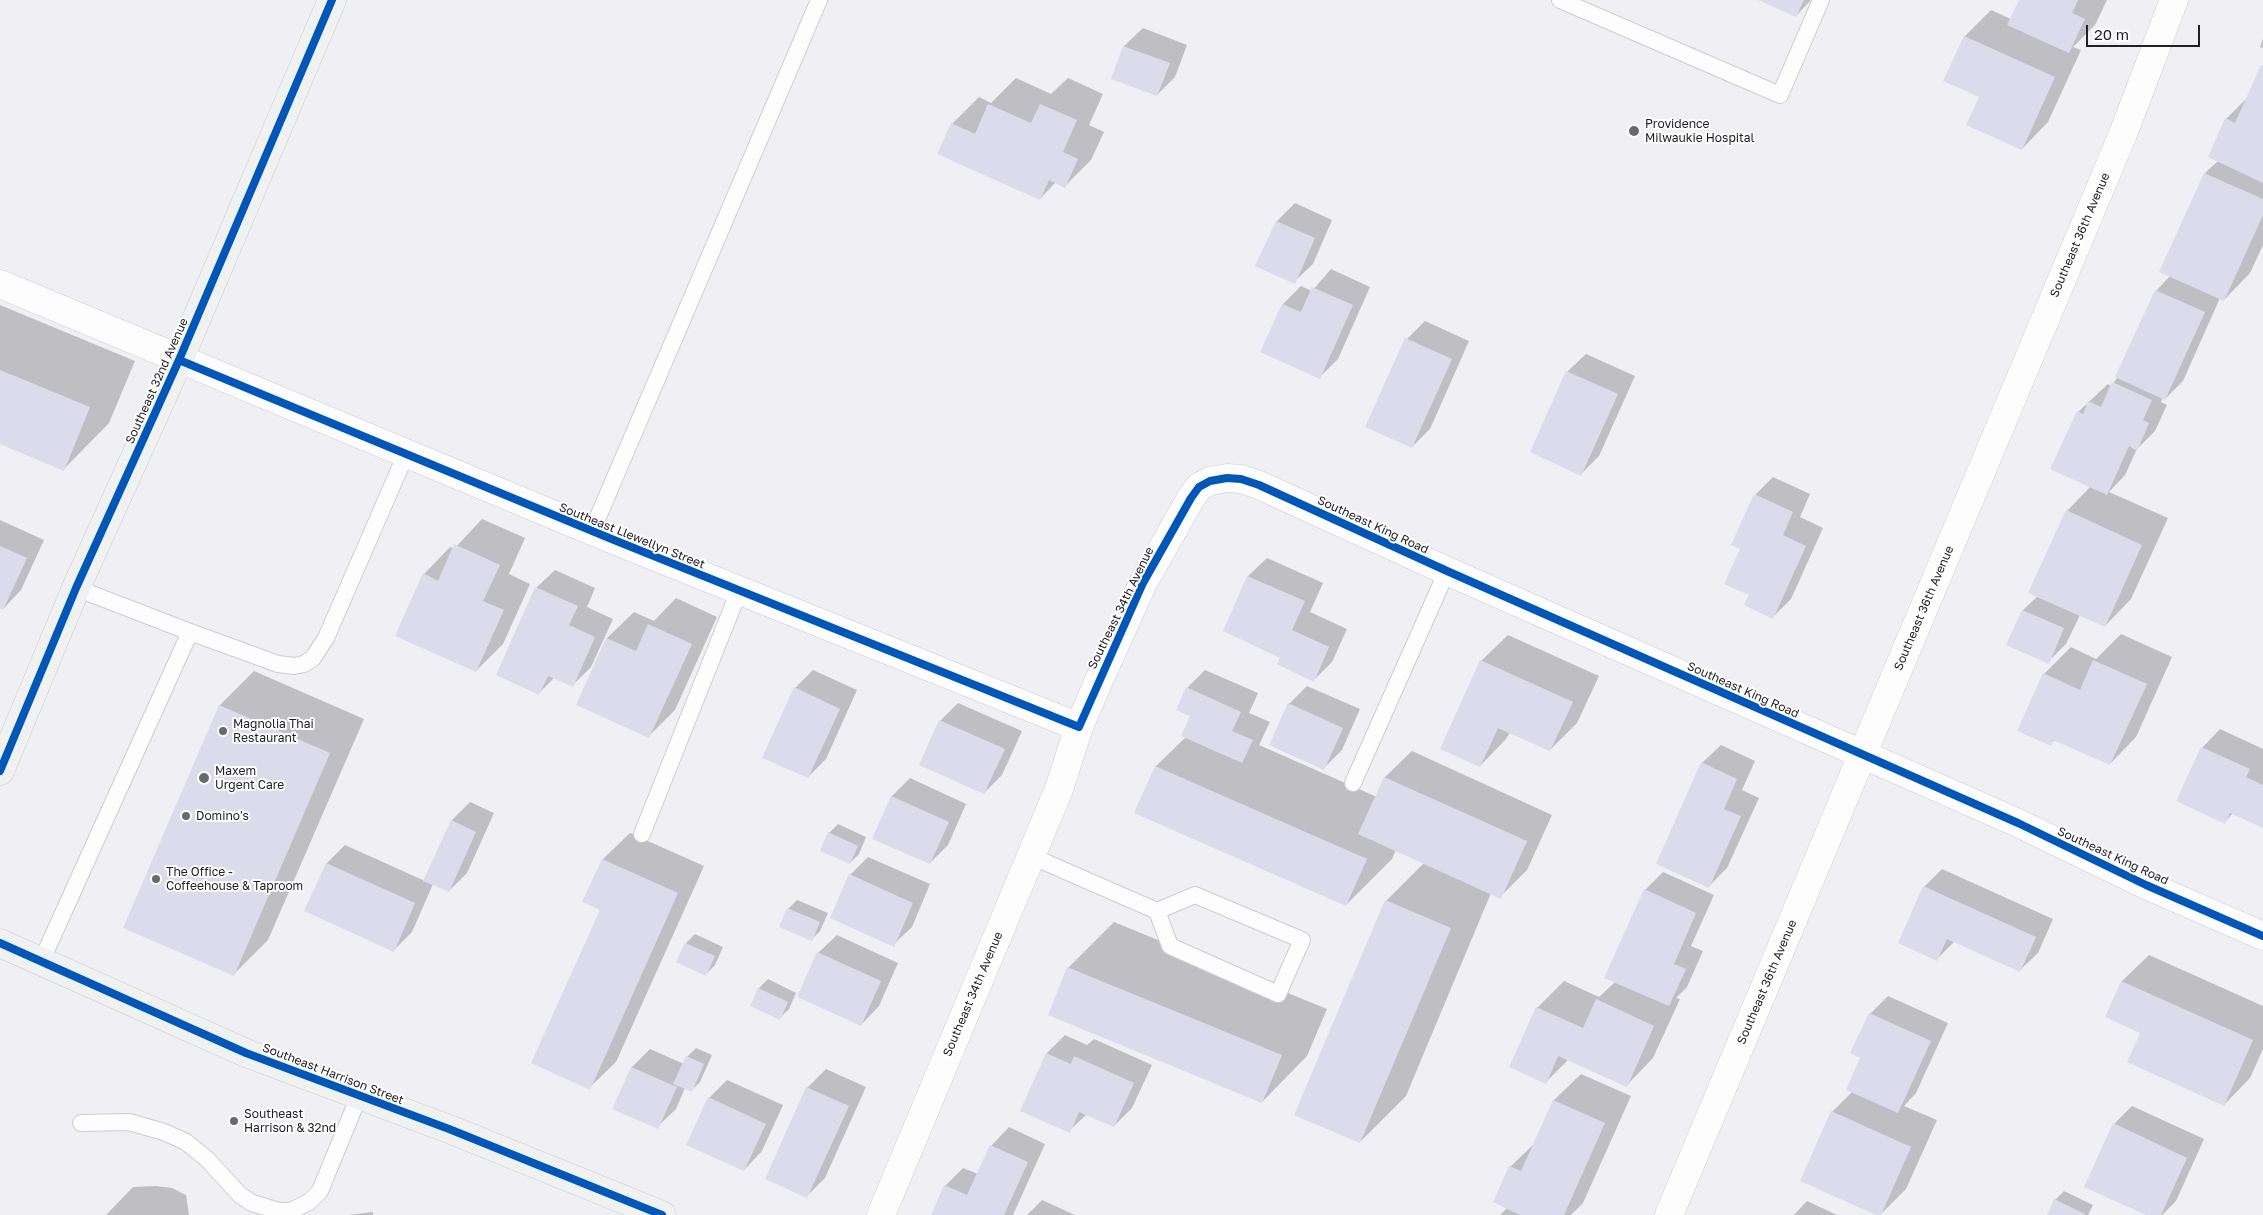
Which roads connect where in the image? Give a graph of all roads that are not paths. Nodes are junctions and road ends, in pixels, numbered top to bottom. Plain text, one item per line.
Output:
1 (332, 0) edge
2 (819, 0) edge
3 (1560, 0) edge
4 (1821, 0) edge
5 (2174, 0) edge
6 (0, 284) edge
7 (179, 360) junction
8 (406, 454) junction
9 (1210, 481) joint
10 (592, 531) junction
11 (1447, 571) junction
12 (76, 588) junction
13 (739, 591) junction
14 (190, 632) junction
15 (1079, 727) junction
16 (1862, 755) junction
17 (0, 771) edge
18 (1353, 783) dead end
19 (642, 834) dead end
20 (1030, 856) junction
21 (1157, 911) junction
22 (2263, 936) edge
23 (0, 943) edge
24 (41, 962) junction
25 (359, 1096) junction
26 (81, 1123) dead end
27 (662, 1215) edge
28 (881, 1215) edge
29 (1669, 1215) edge

1 - 7 street, Southeast 32nd Avenue
2 - 10 lane
3 - 4 lane
5 - 16 street, Southeast 36th Avenue
6 - 7 street, Southeast Llewellyn Street
7 - 8 street, Southeast Llewellyn Street
7 - 12 street, Southeast 32nd Avenue
8 - 10 street, Southeast Llewellyn Street
8 - 14 lane
9 - 11 street, Southeast King Road
9 - 15 street, Southeast 34th Avenue
10 - 13 street, Southeast Llewellyn Street
11 - 16 street, Southeast King Road
11 - 18 lane
12 - 14 lane
12 - 17 street, Southeast 32nd Avenue
13 - 15 street, Southeast Llewellyn Street
13 - 19 lane
14 - 24 lane
15 - 20 street, Southeast 34th Avenue
16 - 22 street, Southeast King Road
16 - 29 street, Southeast 36th Avenue
20 - 21 lane
20 - 28 street, Southeast 34th Avenue
21 - 21 lane
23 - 24 street, Southeast Harrison Street
24 - 25 street, Southeast Harrison Street
25 - 26 lane
25 - 27 street, Southeast Harrison Street

